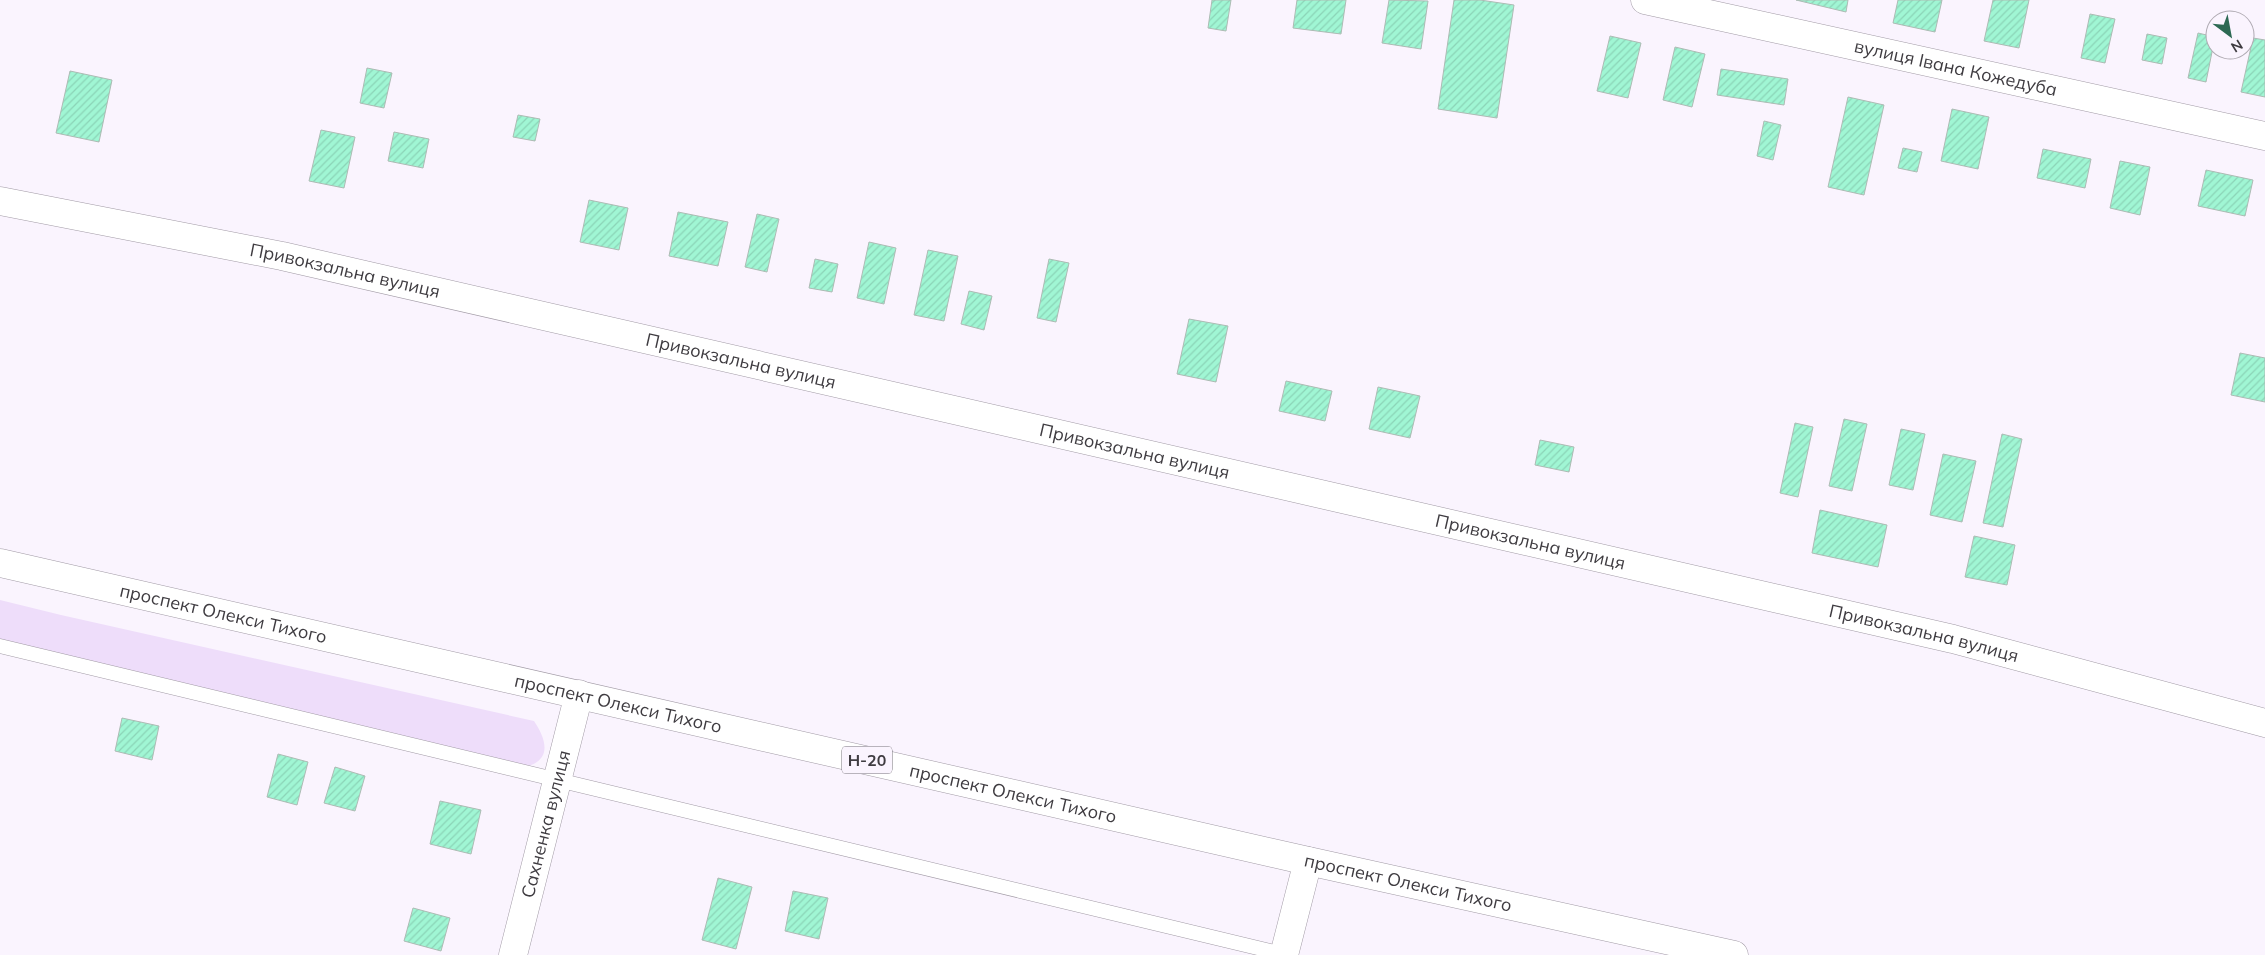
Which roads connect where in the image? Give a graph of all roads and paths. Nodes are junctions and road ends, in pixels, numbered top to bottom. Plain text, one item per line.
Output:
1 (1645, 0) edge
2 (2265, 136) edge
3 (0, 201) edge
4 (0, 563) edge
5 (0, 646) edge
6 (579, 694) junction
7 (2265, 723) edge
8 (557, 780) junction
9 (1308, 861) junction
10 (513, 955) edge
11 (1285, 955) edge
12 (1734, 955) edge

1 - 2 street, вулиця Івана Кожедуба
3 - 7 street, Привокзальна вулиця
4 - 6 street, проспект Олекси Тихого / Н-20
5 - 8 lane
6 - 8 street, Сахненка вулиця
6 - 9 street, проспект Олекси Тихого / Н-20
8 - 10 street, Сахненка вулиця
8 - 11 lane
9 - 11 street
9 - 12 street, проспект Олекси Тихого / Н-20

